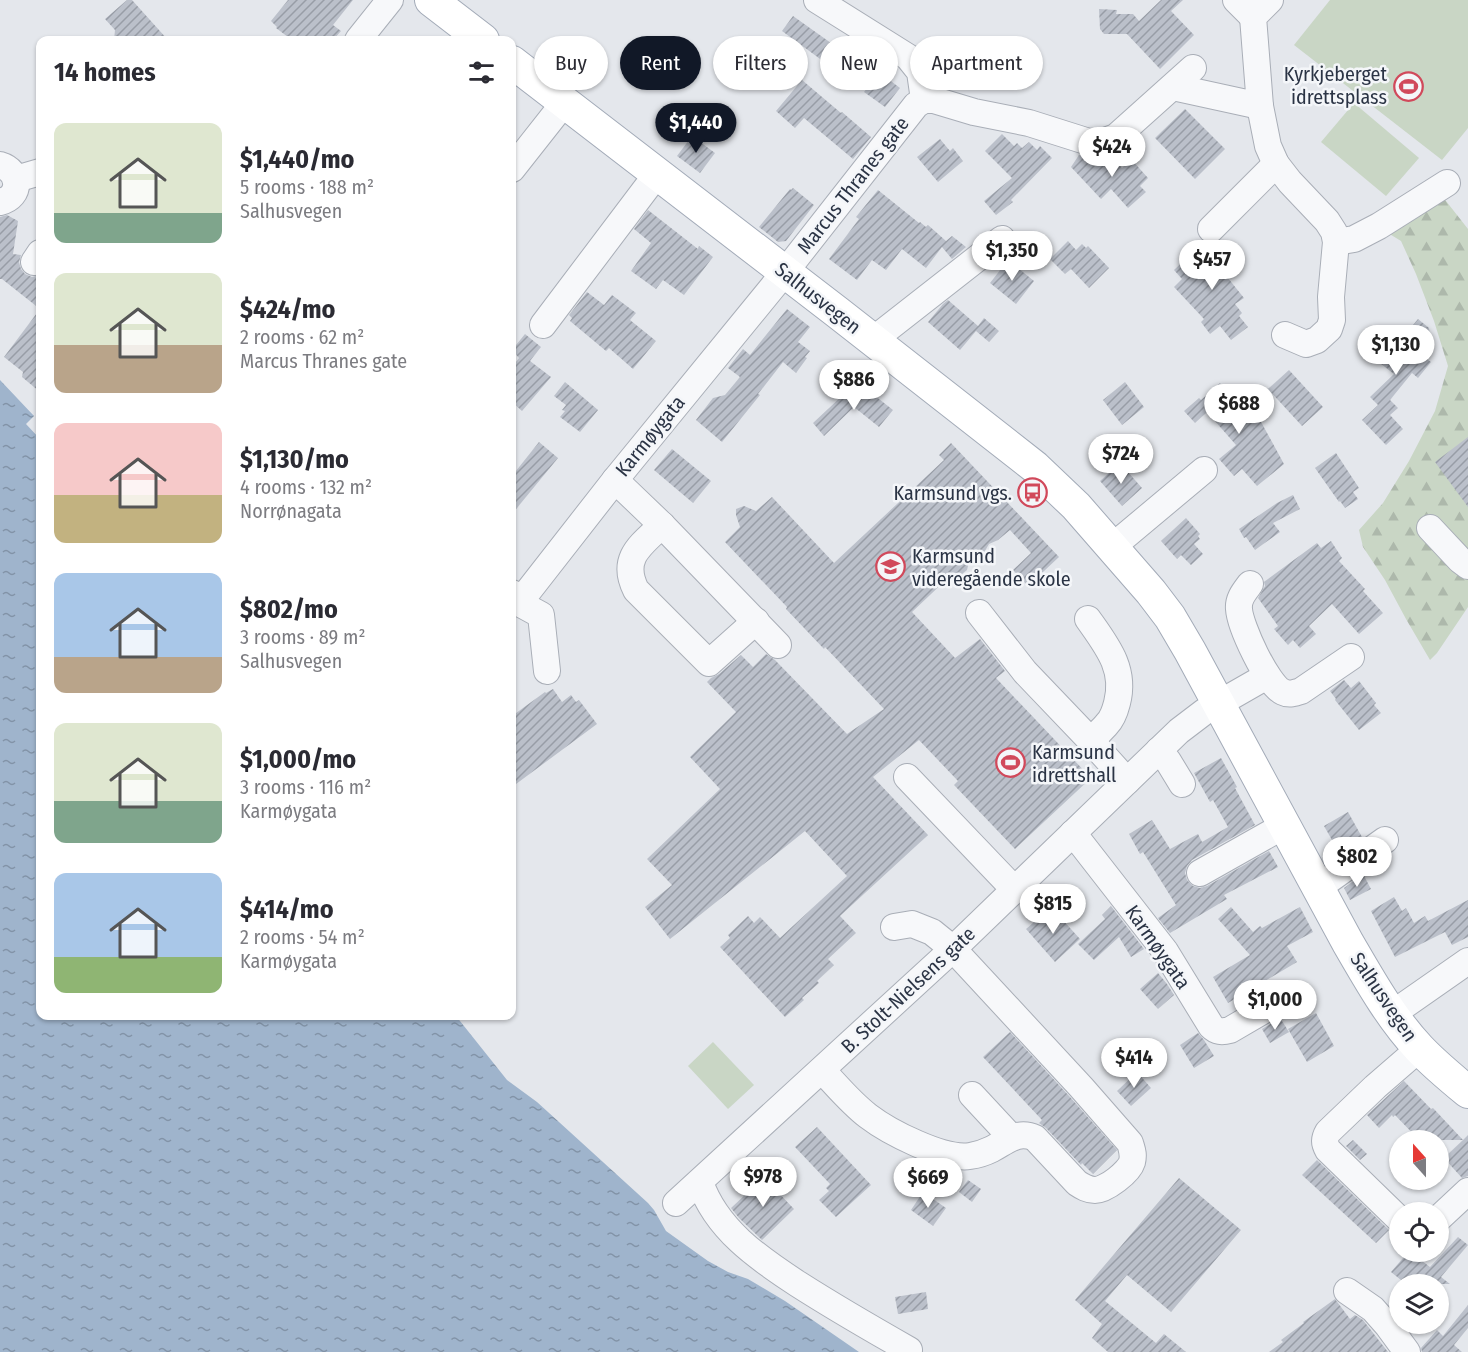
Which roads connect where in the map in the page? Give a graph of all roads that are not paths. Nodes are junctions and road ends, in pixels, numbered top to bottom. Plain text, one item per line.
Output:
1 (390, 0) edge
2 (817, 0) edge
3 (444, 4) edge
4 (1253, 6) edge
5 (361, 36) edge
6 (479, 36) edge
7 (516, 65) edge
8 (1193, 68) dead end
9 (1173, 87) junction
10 (924, 100) junction
11 (564, 103) junction
12 (1260, 106) junction
13 (516, 164) edge
14 (1276, 164) junction
15 (8, 172) edge
16 (36, 172) edge
17 (657, 174) junction
18 (1448, 183) dead end
19 (0, 202) edge
20 (1211, 229) dead end
21 (1002, 239) dead end
22 (1336, 242) junction
23 (785, 272) junction
24 (543, 325) dead end
25 (1285, 334) dead end
26 (873, 340) junction
27 (1204, 470) dead end
28 (615, 480) junction
29 (662, 525) junction
30 (1430, 528) dead end
31 (1112, 547) junction
32 (1468, 566) edge
33 (1250, 584) dead end
34 (516, 597) edge
35 (516, 599) edge
36 (979, 613) dead end
37 (1088, 619) dead end
38 (756, 621) junction
39 (778, 645) dead end
40 (1351, 657) dead end
41 (547, 671) dead end
42 (1267, 676) junction
43 (1218, 704) junction
44 (1091, 741) junction
45 (1159, 750) junction
46 (907, 777) dead end
47 (1127, 781) junction
48 (1182, 784) dead end
49 (1285, 825) junction
50 (1073, 833) junction
51 (1385, 840) dead end
52 (1200, 873) dead end
53 (1318, 887) junction
54 (1014, 889) junction
55 (894, 927) dead end
56 (952, 949) junction
57 (1468, 961) edge
58 (1283, 999) dead end
59 (1392, 1014) junction
60 (1420, 1048) junction
61 (822, 1070) junction
62 (1468, 1092) edge
63 (972, 1095) dead end
64 (1011, 1137) junction
65 (700, 1182) junction
66 (1468, 1191) edge
67 (676, 1203) dead end
68 (1389, 1209) edge
69 (1449, 1209) edge
70 (1347, 1291) dead end
71 (909, 1350) dead end
72 (1407, 1352) edge

1 - 5 street
2 - 10 street, Marcus Thranes gate
3 - 6 main road
4 - 12 street
7 - 11 main road, Salhusvegen
8 - 9 street
9 - 10 street, Marcus Thranes gate
9 - 12 street
10 - 23 street, Marcus Thranes gate
11 - 13 street
11 - 17 main road, Salhusvegen
12 - 14 street
14 - 20 street
14 - 22 street
15 - 16 street
15 - 19 street
17 - 23 main road, Salhusvegen
17 - 24 street
18 - 22 street
21 - 26 street
22 - 25 street
23 - 26 main road, Salhusvegen
23 - 28 street, Karmøygata
26 - 31 main road, Salhusvegen
27 - 31 street
28 - 29 street
28 - 34 street, Karmøygata
29 - 38 street
29 - 38 street
30 - 32 street
31 - 43 main road, Salhusvegen
33 - 42 street
35 - 41 street
36 - 44 street
37 - 44 street
38 - 39 street
40 - 42 street
42 - 43 street
43 - 45 street, B. Stolt-Nielsens gate
43 - 49 main road, Salhusvegen
44 - 47 street
45 - 47 street, B. Stolt-Nielsens gate
45 - 48 street
46 - 54 street
47 - 50 street, B. Stolt-Nielsens gate
49 - 52 street
49 - 53 main road, Salhusvegen
50 - 54 street, B. Stolt-Nielsens gate
50 - 58 street, Karmøygata
51 - 53 street
53 - 59 main road, Salhusvegen
54 - 56 street, B. Stolt-Nielsens gate
55 - 56 street
56 - 61 street, B. Stolt-Nielsens gate
56 - 64 street
57 - 59 street
59 - 60 main road, Salhusvegen
60 - 62 main road, Salhusvegen
60 - 68 street
61 - 64 street
61 - 65 street, B. Stolt-Nielsens gate
63 - 64 street
65 - 67 street, B. Stolt-Nielsens gate
65 - 71 street
66 - 69 street
70 - 72 street

